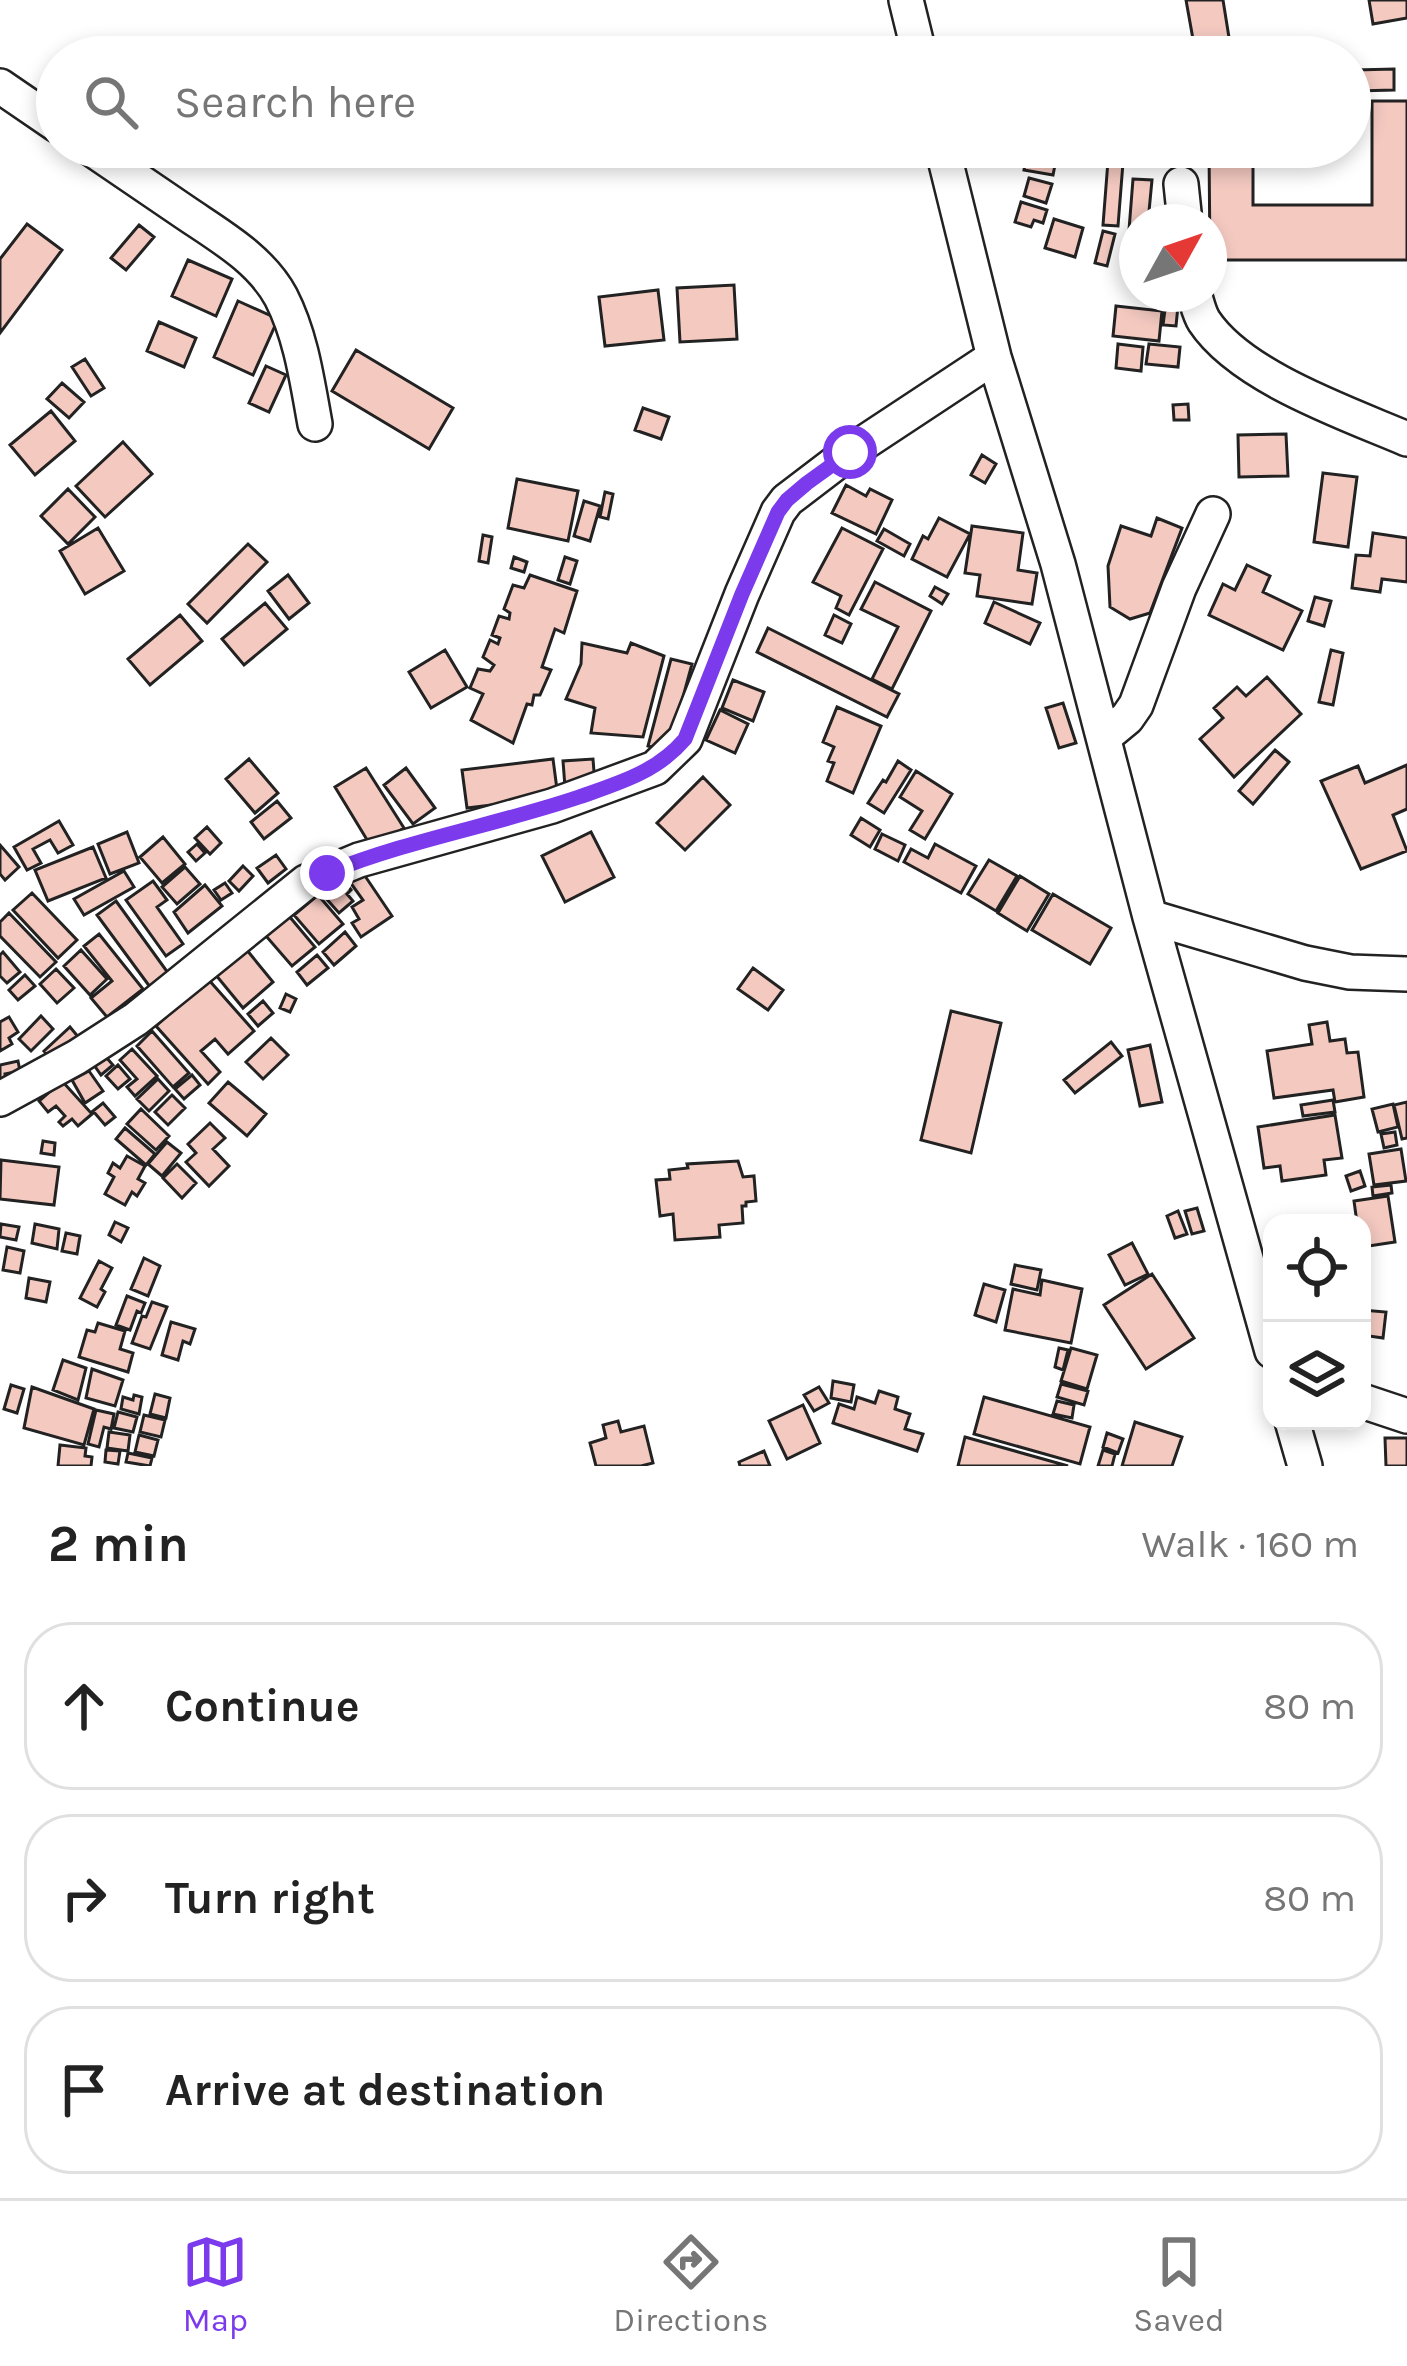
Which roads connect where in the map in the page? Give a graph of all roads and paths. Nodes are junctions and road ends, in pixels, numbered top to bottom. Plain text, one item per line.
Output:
1 (906, 0) edge
2 (915, 36) edge
3 (0, 86) edge
4 (36, 111) edge
5 (120, 168) edge
6 (947, 168) edge
7 (1181, 184) dead end
8 (1183, 204) edge
9 (1200, 312) edge
10 (994, 357) junction
11 (315, 424) dead end
12 (1407, 439) edge
13 (1213, 514) dead end
14 (1104, 736) junction
15 (1150, 917) junction
16 (1407, 974) edge
17 (0, 1099) edge
18 (1264, 1322) edge
19 (1371, 1404) edge
20 (1407, 1416) edge
21 (1295, 1430) edge
22 (1305, 1466) edge

1 - 2 street
3 - 4 street
5 - 11 street
6 - 10 street
7 - 8 street
9 - 12 street
10 - 14 street
10 - 17 street
13 - 14 street
14 - 15 street
15 - 16 street
15 - 18 street
19 - 20 street
21 - 22 street

